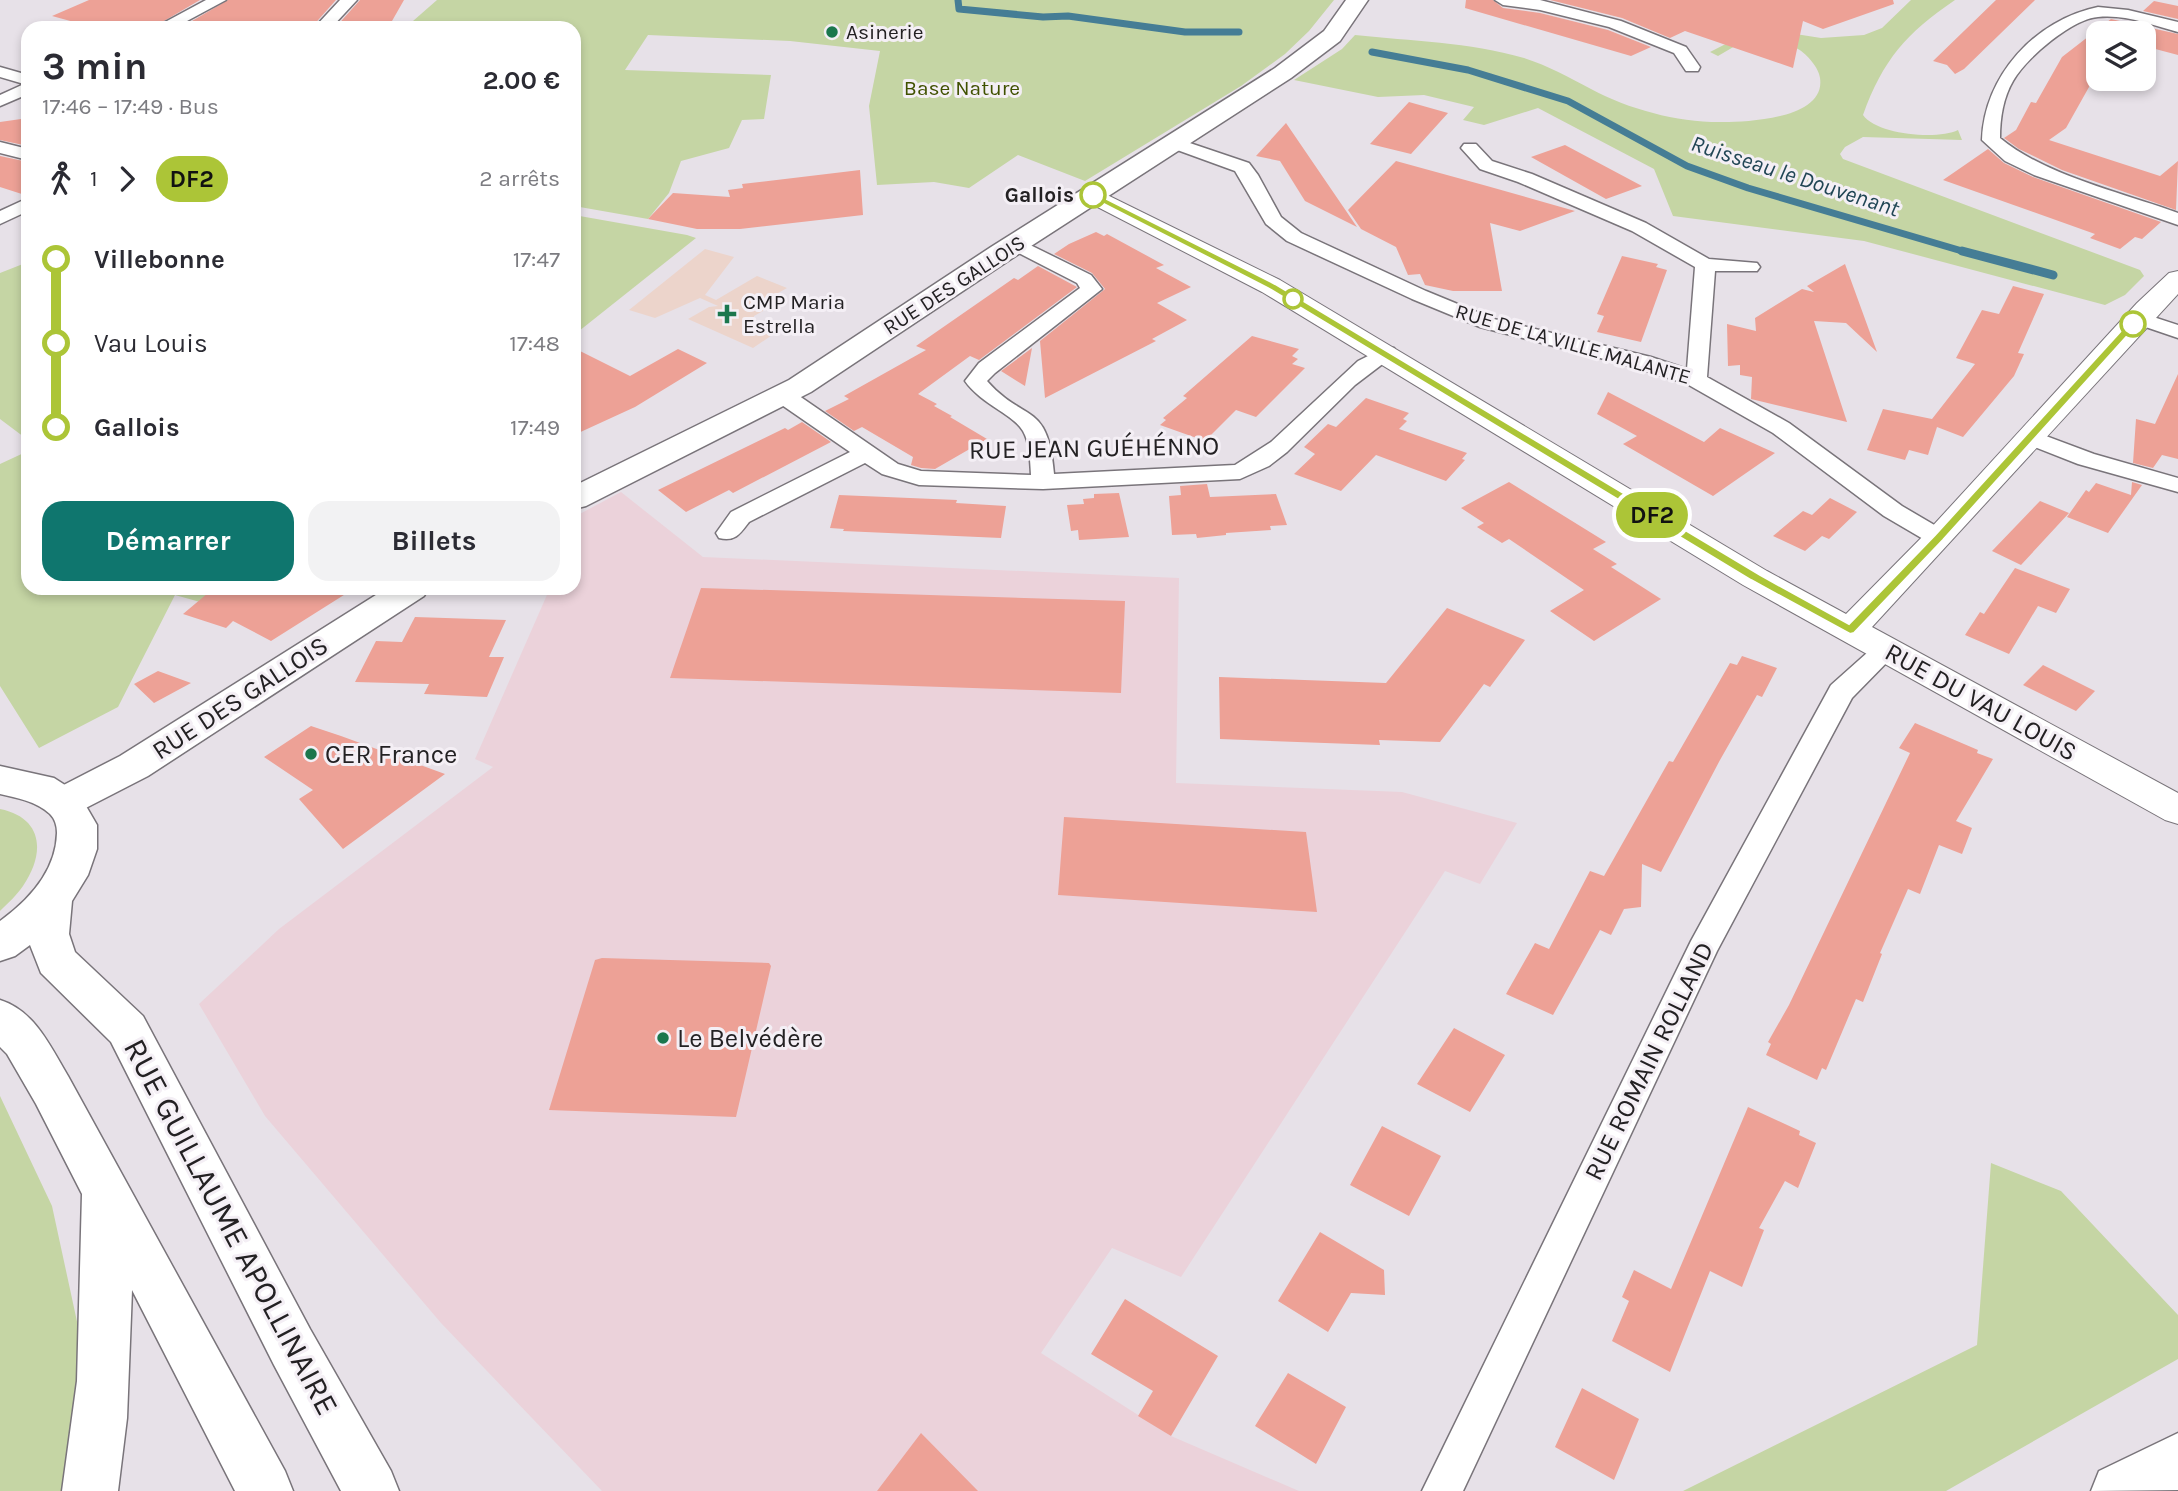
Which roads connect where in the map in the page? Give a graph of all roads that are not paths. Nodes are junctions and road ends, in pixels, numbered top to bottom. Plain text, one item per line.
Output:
1 (218, 0) edge
2 (349, 0) edge
3 (1357, 0) edge
4 (1503, 0) edge
5 (176, 21) edge
6 (329, 21) edge
7 (2178, 27) edge
8 (1692, 67) dead end
9 (0, 72) edge
10 (21, 78) edge
11 (21, 91) edge
12 (0, 101) edge
13 (1175, 143) junction
14 (0, 146) edge
15 (1470, 148) dead end
16 (21, 153) edge
17 (1093, 195) junction
18 (21, 208) edge
19 (0, 218) edge
20 (2178, 219) edge
21 (1016, 244) junction
22 (1705, 265) junction
23 (1750, 267) dead end
24 (2178, 279) edge
25 (2143, 314) junction
26 (2178, 332) edge
27 (1386, 353) junction
28 (1695, 379) junction
29 (784, 396) junction
30 (2030, 437) junction
31 (866, 453) junction
32 (1043, 482) junction
33 (2178, 485) edge
34 (581, 496) edge
35 (728, 533) dead end
36 (1939, 538) junction
37 (401, 595) edge
38 (1850, 630) junction
39 (1886, 650) junction
40 (0, 780) edge
41 (64, 802) junction
42 (2178, 810) edge
43 (51, 901) junction
44 (0, 944) edge
45 (0, 1018) edge
46 (106, 1190) junction
47 (2178, 1460) edge
48 (90, 1491) edge
49 (265, 1491) edge
50 (371, 1491) edge
51 (1442, 1491) edge
52 (2119, 1491) edge

1 - 5 street
2 - 6 street
3 - 13 main road, RUE DES GALLOIS
4 - 8 street
7 - 20 street
9 - 10 street
11 - 12 street
13 - 17 main road, RUE DES GALLOIS
13 - 28 street, RUE DE LA VILLE MALANTE
14 - 16 street
15 - 22 street
17 - 21 main road, RUE DES GALLOIS
17 - 27 street, RUE DU VAU LOUIS
18 - 19 street
21 - 29 main road, RUE DES GALLOIS
21 - 32 street
22 - 23 street
22 - 28 street
24 - 25 street
25 - 26 street
25 - 30 street
27 - 32 street, RUE JEAN GUÉHÉNNO
27 - 38 street, RUE DU VAU LOUIS
28 - 36 street, RUE DE LA VILLE MALANTE
29 - 31 street, RUE JEAN GUÉHÉNNO
29 - 34 main road, RUE DES GALLOIS
30 - 33 street
30 - 36 street
31 - 32 street, RUE JEAN GUÉHÉNNO
31 - 35 street
36 - 38 street
37 - 41 main road, RUE DES GALLOIS
38 - 39 street, RUE DU VAU LOUIS
39 - 42 street, RUE DU VAU LOUIS
39 - 51 street, RUE ROMAIN ROLLAND
40 - 41 main road
41 - 43 main road
43 - 44 main road
43 - 50 main road, RUE GUILLAUME APOLLINAIRE
45 - 46 main road
46 - 48 main road
46 - 49 main road
47 - 52 main road

